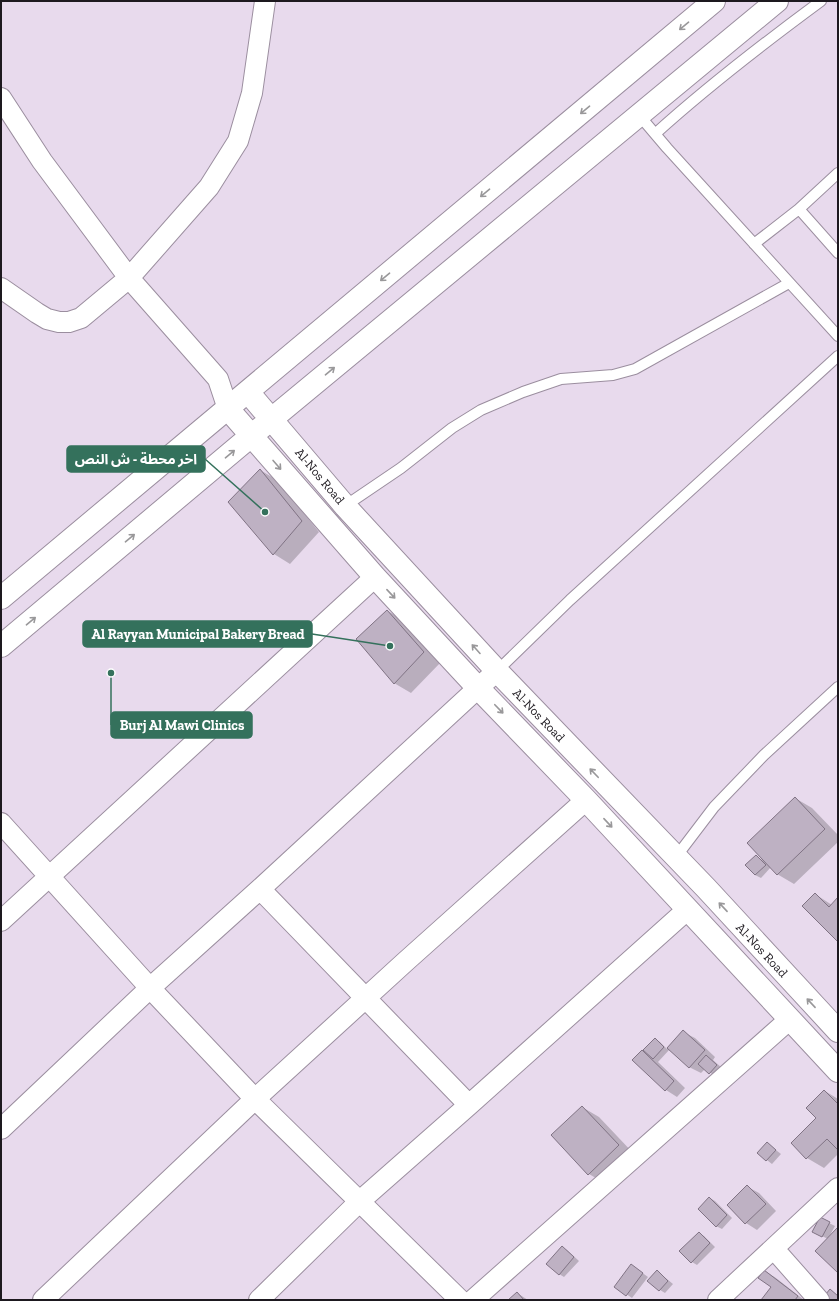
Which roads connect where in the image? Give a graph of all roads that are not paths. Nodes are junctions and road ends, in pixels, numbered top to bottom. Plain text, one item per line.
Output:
1 (265, 1) edge
2 (714, 1) edge
3 (777, 1) edge
4 (821, 1) edge
5 (1, 98) edge
6 (639, 115) junction
7 (655, 134) junction
8 (838, 173) edge
9 (799, 209) junction
10 (754, 244) junction
11 (838, 253) edge
12 (129, 278) junction
13 (789, 283) junction
14 (1, 288) edge
15 (838, 336) edge
16 (838, 356) edge
17 (218, 379) junction
18 (248, 392) junction
19 (228, 409) junction
20 (272, 419) junction
21 (251, 436) junction
22 (345, 506) junction
23 (375, 576) junction
24 (1, 598) edge
25 (1, 646) edge
26 (497, 671) junction
27 (838, 687) edge
28 (478, 688) junction
29 (586, 800) junction
30 (1, 823) edge
31 (676, 857) junction
32 (49, 876) junction
33 (260, 889) junction
34 (688, 909) junction
35 (1, 921) edge
36 (150, 988) junction
37 (366, 997) junction
38 (790, 1019) junction
39 (835, 1021) edge
40 (838, 1071) edge
41 (255, 1099) junction
42 (469, 1106) junction
43 (1, 1129) edge
44 (838, 1188) edge
45 (360, 1201) junction
46 (774, 1249) junction
47 (44, 1300) edge
48 (259, 1300) edge
49 (460, 1300) edge
50 (473, 1300) edge
51 (718, 1300) edge
52 (819, 1300) edge

1 - 12 street
2 -> 18 main road
3 - 6 main road
4 - 7 lane
5 - 12 street
6 - 7 lane
20 -> 6 main road
7 - 10 lane
8 - 9 lane
9 - 10 lane
9 - 11 lane
10 - 13 lane
12 - 14 street
12 - 17 street
13 - 15 lane
13 - 22 lane
16 - 26 lane
17 - 18 street
17 - 19 street
18 - 19 main road
18 - 20 main road, Al-Nos Road
19 - 21 main road, Al-Nos Road
19 - 24 main road
20 - 21 main road
20 - 22 main road, Al-Nos Road
21 -> 23 main road, Al-Nos Road
25 -> 21 main road
26 -> 22 main road, Al-Nos Road
23 -> 28 main road, Al-Nos Road
23 - 32 street
26 - 28 street
31 -> 26 main road, Al-Nos Road
27 - 31 lane
28 -> 29 main road, Al-Nos Road
28 - 33 street
29 -> 34 main road, Al-Nos Road
29 - 37 street
30 - 32 street
39 -> 31 main road, Al-Nos Road
32 - 35 street
32 - 36 street
33 - 36 street
33 - 37 street
34 - 38 main road, Al-Nos Road
34 - 42 street
36 - 41 street
36 - 43 street
37 - 41 street
37 - 42 street
38 - 40 main road, Al-Nos Road
38 - 50 street
41 - 45 street
41 - 47 street
42 - 45 street
44 - 46 street
45 - 48 street
45 - 49 street
46 - 51 street
46 - 52 street

